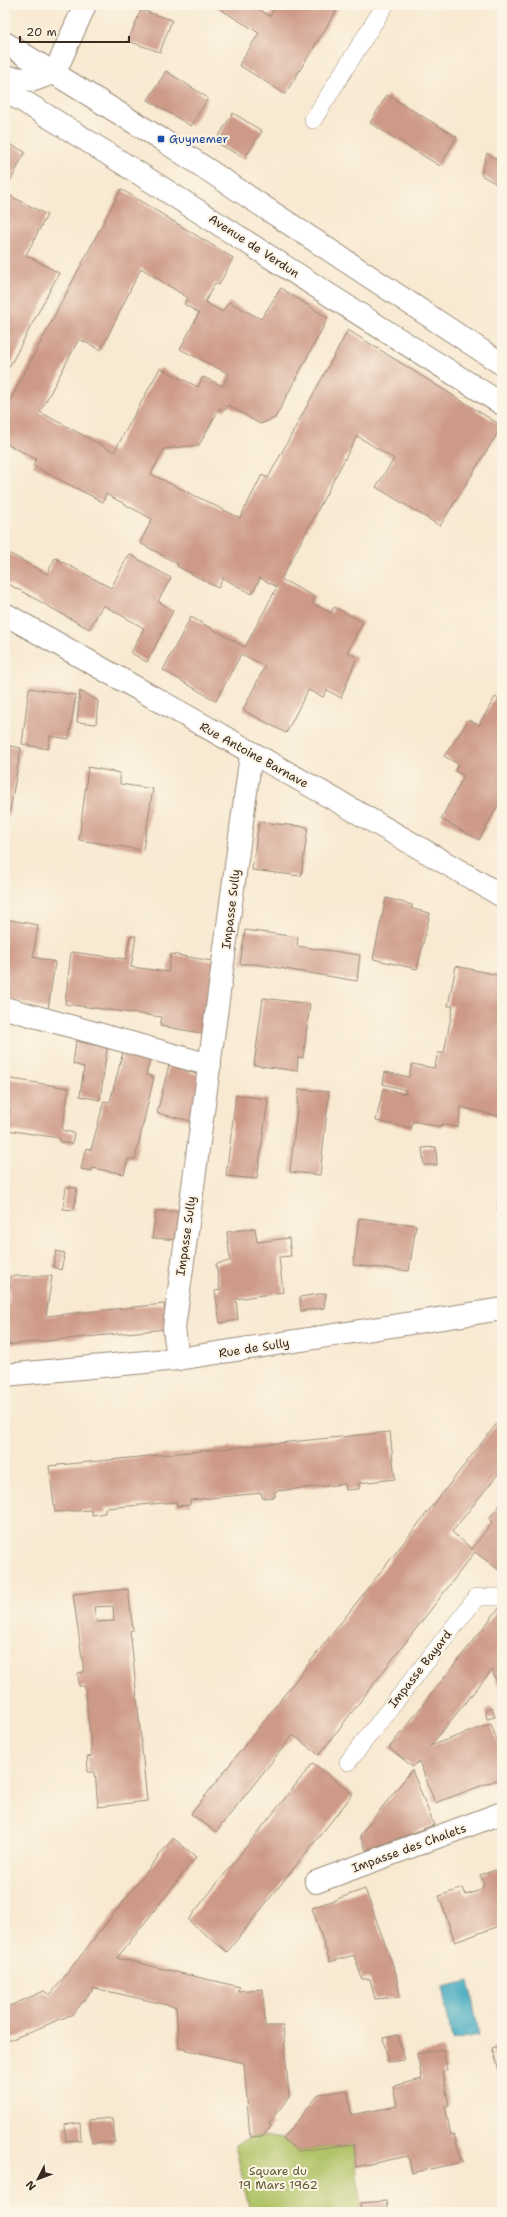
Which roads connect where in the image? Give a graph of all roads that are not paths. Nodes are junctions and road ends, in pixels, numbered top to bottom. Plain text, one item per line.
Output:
1 (85, 5) edge
2 (385, 5) edge
3 (5, 43) edge
4 (55, 72) junction
5 (5, 77) edge
6 (5, 90) edge
7 (313, 120) dead end
8 (502, 364) edge
9 (502, 404) edge
10 (5, 614) edge
11 (251, 754) junction
12 (502, 896) edge
13 (5, 1008) edge
14 (210, 1065) junction
15 (502, 1309) edge
16 (178, 1360) junction
17 (5, 1375) edge
18 (502, 1597) edge
19 (348, 1762) dead end
20 (502, 1814) edge
21 (316, 1882) dead end

1 - 4 street
2 - 7 lane
3 - 4 street
4 - 5 street
4 - 8 street
6 - 9 street, Avenue de Verdun
10 - 11 street, Rue Antoine Barnave
11 - 12 street, Rue Antoine Barnave
11 - 14 street, Impasse Sully
13 - 14 street
14 - 16 street, Impasse Sully
15 - 16 street, Rue de Sully
16 - 17 street, Rue de Sully
18 - 19 lane, Impasse Bayard
20 - 21 street, Impasse des Chalets

